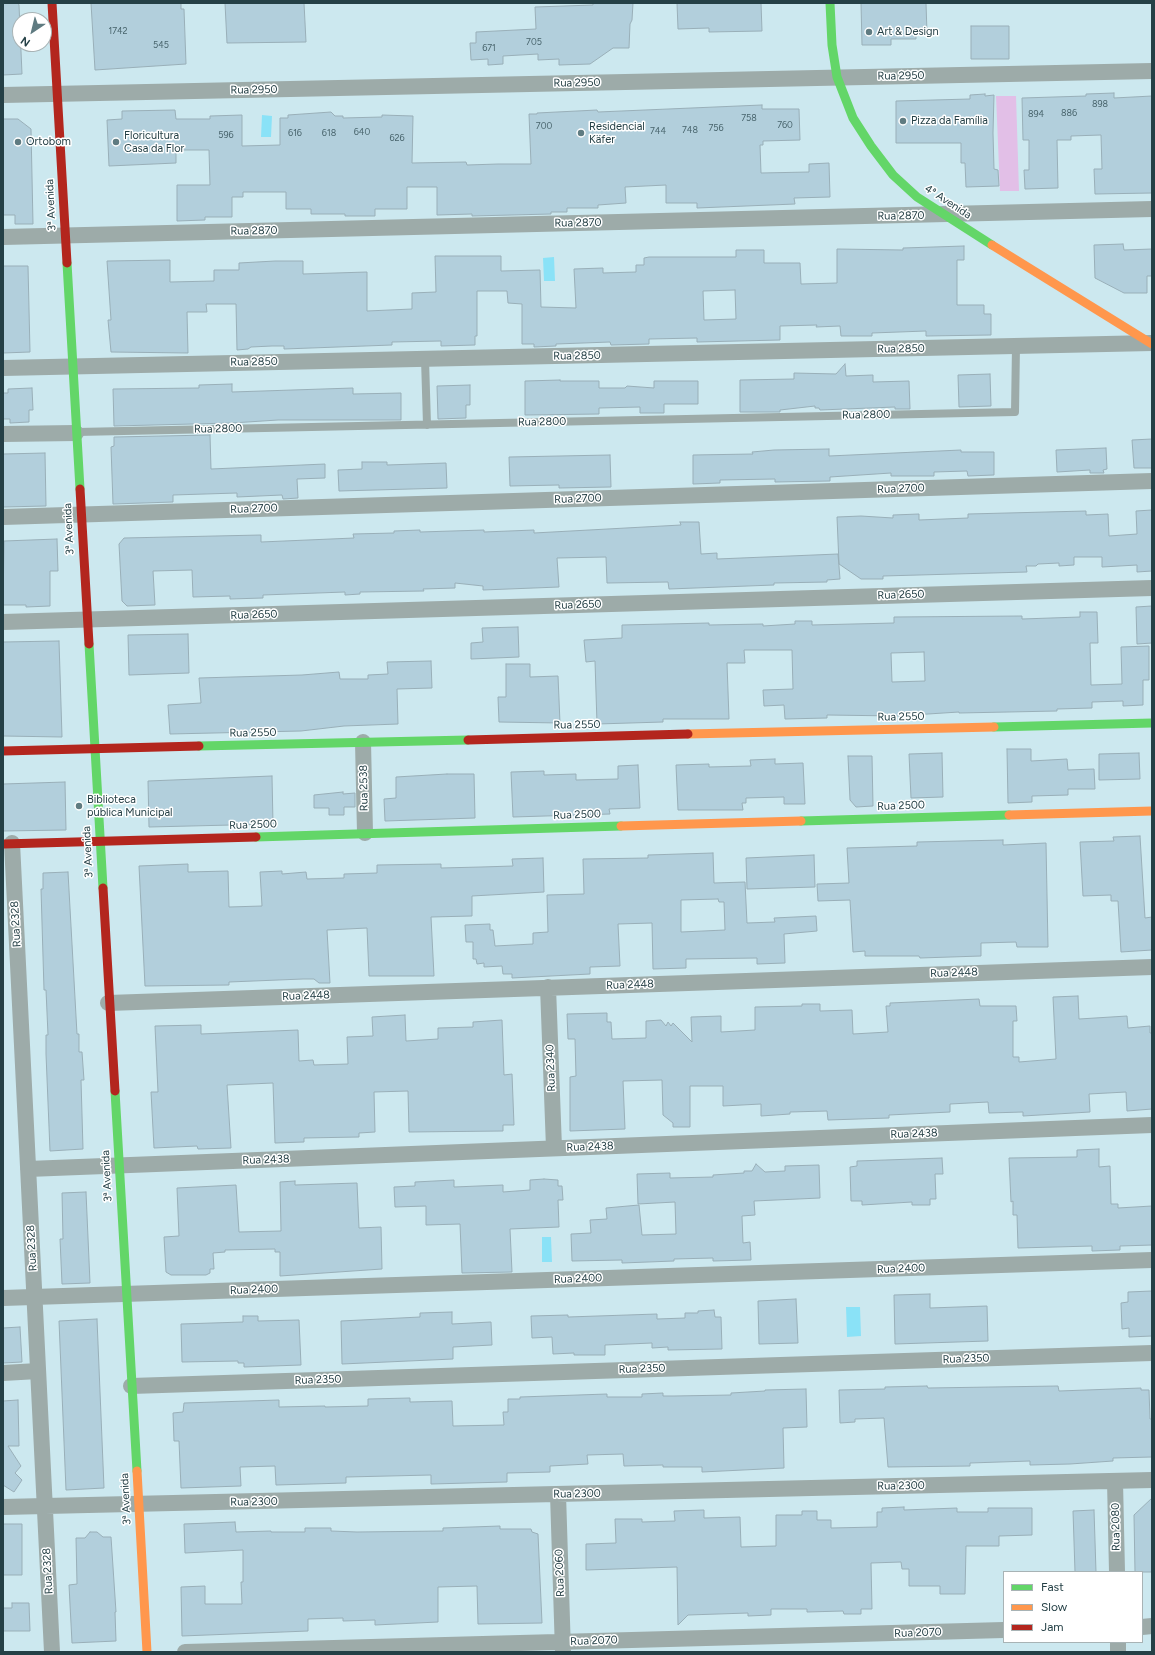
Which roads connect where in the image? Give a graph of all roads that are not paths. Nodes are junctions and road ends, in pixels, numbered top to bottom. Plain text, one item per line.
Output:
1 (52, 3) edge
2 (830, 3) edge
3 (1152, 71) edge
4 (837, 77) junction
5 (57, 94) junction
6 (3, 95) edge
7 (1152, 209) edge
8 (944, 214) junction
9 (65, 236) junction
10 (3, 237) edge
11 (1151, 344) edge
12 (1016, 346) junction
13 (425, 359) junction
14 (72, 366) junction
15 (3, 368) edge
16 (427, 425) junction
17 (76, 432) junction
18 (3, 434) edge
19 (1152, 481) edge
20 (81, 515) junction
21 (3, 517) edge
22 (1152, 588) edge
23 (86, 620) junction
24 (3, 622) edge
25 (1152, 723) edge
26 (363, 742) junction
27 (94, 748) junction
28 (3, 751) edge
29 (1152, 811) edge
30 (365, 834) junction
31 (99, 841) junction
32 (7, 844) edge
33 (1152, 966) edge
34 (548, 988) junction
35 (108, 1003) junction
36 (1152, 1125) edge
37 (554, 1148) junction
38 (118, 1166) junction
39 (28, 1169) junction
40 (1152, 1260) edge
41 (126, 1294) junction
42 (34, 1297) junction
43 (3, 1298) edge
44 (1152, 1353) edge
45 (38, 1371) junction
46 (3, 1372) edge
47 (132, 1386) junction
48 (1152, 1480) edge
49 (1115, 1481) junction
50 (558, 1494) junction
51 (138, 1505) junction
52 (45, 1506) junction
53 (3, 1507) edge
54 (1117, 1571) edge
55 (1003, 1630) edge
56 (562, 1647) edge
57 (52, 1652) edge
58 (147, 1652) edge
59 (184, 1652) edge

1 - 5 main road, 3ª Avenida
2 - 4 main road, 4ª Avenida
3 - 4 street, Rua 2950
4 - 5 street, Rua 2950
4 - 8 main road, 4ª Avenida
5 - 6 street, Rua 2950
5 - 9 main road, 3ª Avenida
7 - 8 street, Rua 2870
8 - 9 street, Rua 2870
8 - 11 main road, 4ª Avenida
9 - 10 street, Rua 2870
9 - 14 main road, 3ª Avenida
11 - 12 street, Rua 2850
12 - 13 street, Rua 2850
12 - 16 lane, Rua 2800
13 - 14 street, Rua 2850
13 - 16 lane
14 - 15 street, Rua 2850
14 - 17 main road, 3ª Avenida
16 - 17 lane, Rua 2800
17 - 18 street, Rua 2800
17 - 20 main road, 3ª Avenida
19 - 20 street, Rua 2700
20 - 21 street, Rua 2700
20 - 23 main road, 3ª Avenida
22 - 23 street, Rua 2650
23 - 24 street, Rua 2650
23 - 27 main road, 3ª Avenida
25 - 26 main road, Rua 2550
26 - 27 main road, Rua 2550
26 - 30 street, Rua 2538
27 - 28 main road, Rua 2550
27 - 31 main road, 3ª Avenida
29 - 30 main road, Rua 2500
30 - 31 main road, Rua 2500
31 - 32 main road, Rua 2500
31 - 35 main road, 3ª Avenida
32 - 39 street, Rua 2328
33 - 34 street, Rua 2448
34 - 35 street, Rua 2448
34 - 37 street, Rua 2340
35 - 38 main road, 3ª Avenida
36 - 37 street, Rua 2438
37 - 38 street, Rua 2438
38 - 39 street, Rua 2438
38 - 41 main road, 3ª Avenida
39 - 42 street, Rua 2328
40 - 41 street, Rua 2400
41 - 42 street, Rua 2400
41 - 47 main road, 3ª Avenida
42 - 43 street, Rua 2400
42 - 45 street, Rua 2328
44 - 47 street, Rua 2350
45 - 46 street
45 - 52 street, Rua 2328
47 - 51 main road, 3ª Avenida
48 - 49 street, Rua 2300
49 - 50 street, Rua 2300
49 - 54 street, Rua 2080
50 - 51 street, Rua 2300
50 - 56 street, Rua 2060
51 - 52 street, Rua 2300
51 - 58 main road, 3ª Avenida
52 - 53 street, Rua 2300
52 - 57 street, Rua 2328
55 - 56 street, Rua 2070
56 - 59 street, Rua 2070

